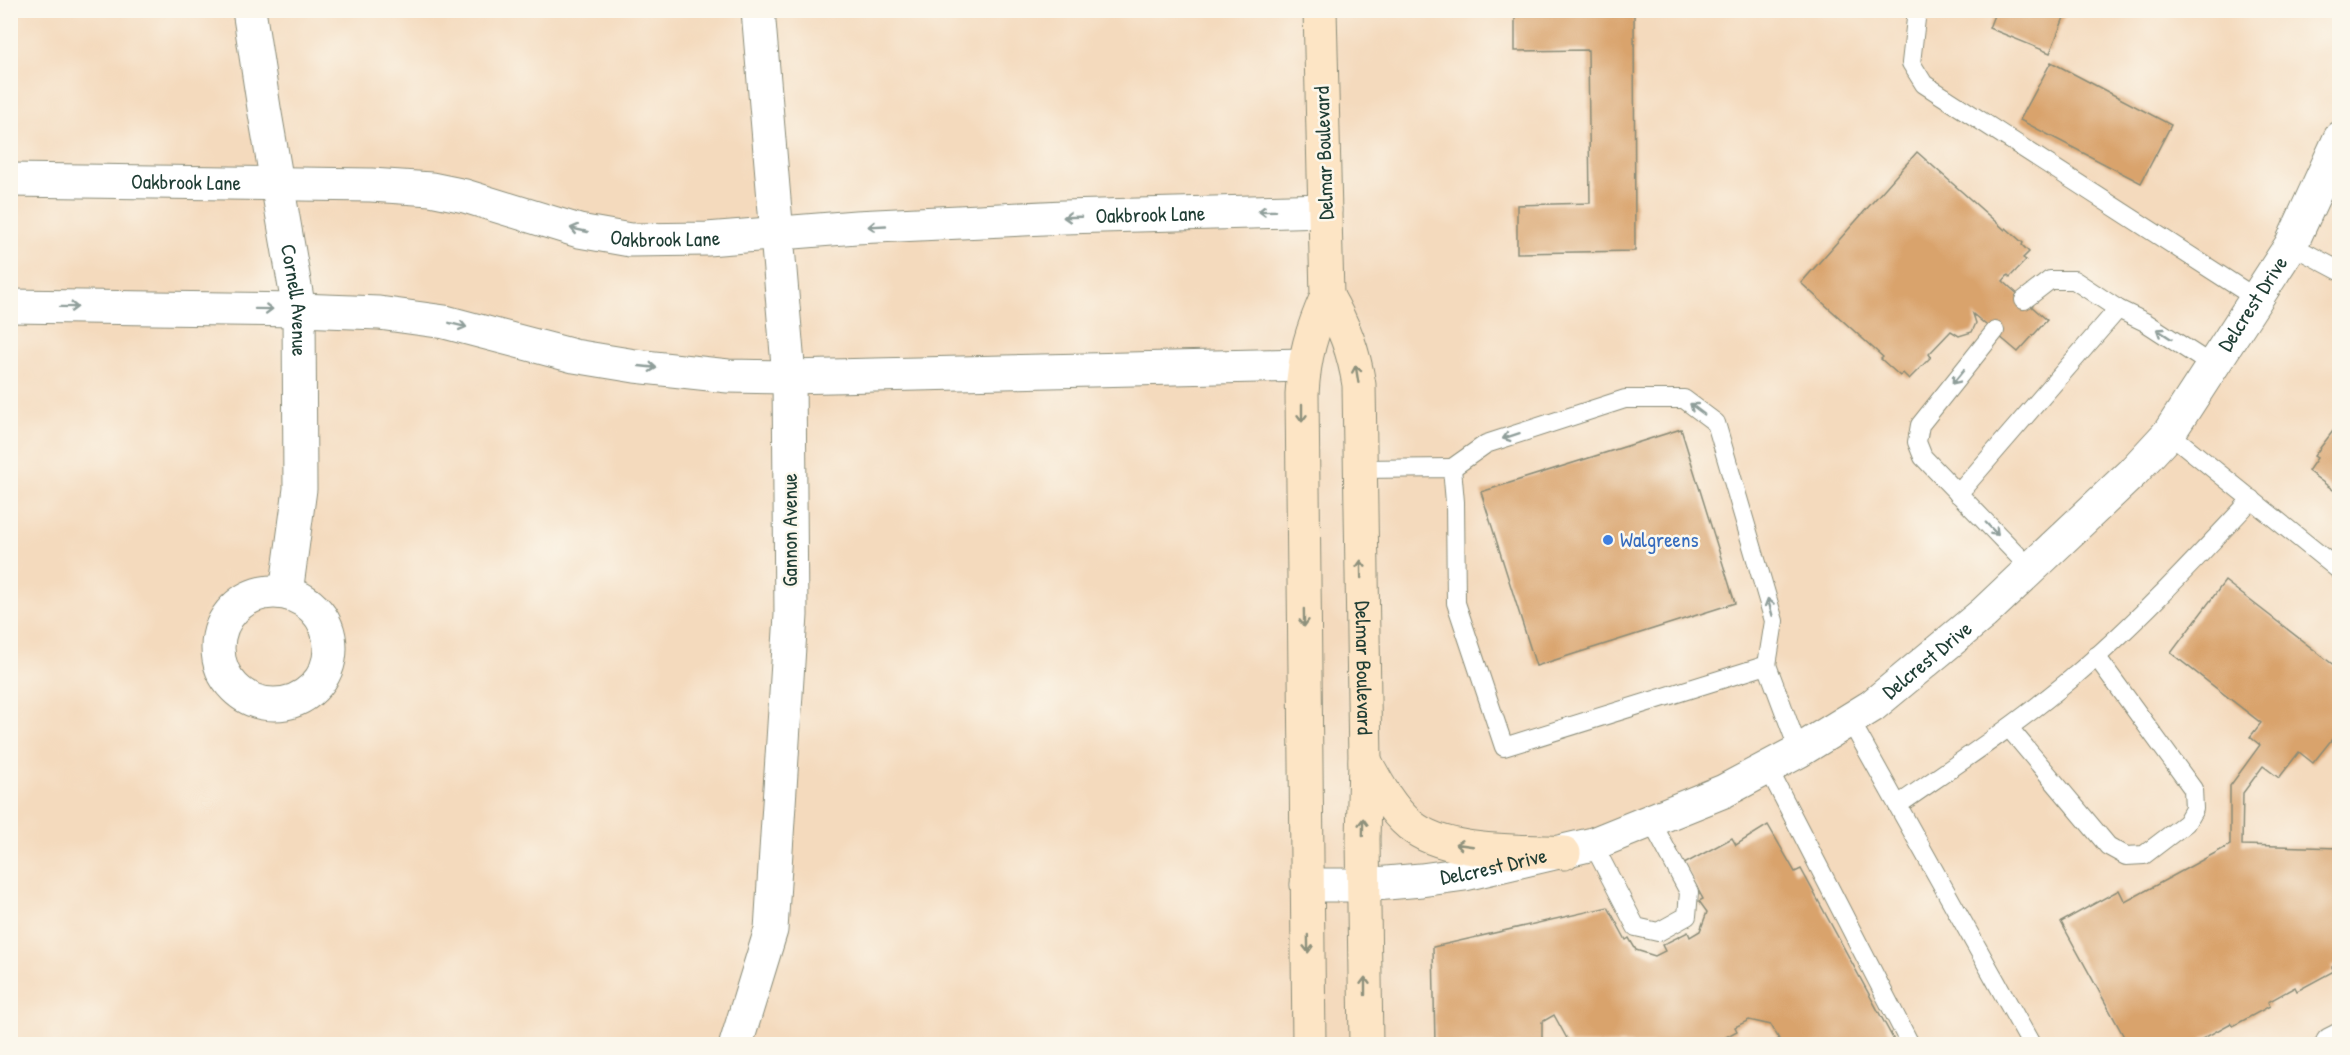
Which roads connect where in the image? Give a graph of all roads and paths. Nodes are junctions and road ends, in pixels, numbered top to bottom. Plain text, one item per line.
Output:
1 (249, 10) edge
2 (759, 10) edge
3 (1320, 10) edge
4 (1917, 10) edge
5 (2340, 138) edge
6 (10, 180) edge
7 (277, 184) junction
8 (1325, 210) junction
9 (777, 233) junction
10 (2291, 245) junction
11 (2340, 271) edge
12 (1328, 296) junction
13 (2257, 299) junction
14 (2024, 300) dead end
15 (10, 306) edge
16 (2118, 309) junction
17 (299, 310) junction
18 (1995, 331) dead end
19 (1304, 365) junction
20 (2213, 366) junction
21 (789, 377) junction
22 (2169, 433) junction
23 (1452, 468) junction
24 (1360, 469) junction
25 (1958, 494) junction
26 (2252, 499) junction
27 (2031, 569) junction
28 (2340, 571) edge
29 (286, 593) dead end
30 (2096, 656) junction
31 (1767, 665) junction
32 (1850, 720) junction
33 (2009, 728) junction
34 (1799, 751) junction
35 (1365, 760) junction
36 (1768, 768) junction
37 (1898, 805) junction
38 (1651, 821) junction
39 (1579, 849) junction
40 (1307, 885) junction
41 (1364, 885) junction
42 (2340, 1040) edge
43 (736, 1044) edge
44 (1309, 1044) edge
45 (1366, 1044) edge
46 (1910, 1044) edge
47 (2031, 1044) edge
48 (2332, 1044) edge

1 - 7 street, Cornell Avenue
2 - 9 street, Gannon Avenue
3 - 8 main road, Delmar Boulevard
4 - 13 lane
5 - 10 street, Delcrest Drive
6 - 7 street, Oakbrook Lane
9 -> 7 street, Oakbrook Lane
7 - 17 street, Cornell Avenue
8 -> 9 street, Oakbrook Lane
8 - 12 main road, Delmar Boulevard
9 - 21 street, Gannon Avenue
10 - 11 lane
10 - 13 street, Delcrest Drive
12 - 19 main road, Delmar Boulevard
24 -> 12 main road, Delmar Boulevard
13 - 20 street, Delcrest Drive
14 - 16 lane
15 -> 17 street
20 -> 16 lane
16 - 25 lane
17 -> 21 street
17 - 29 street, Cornell Avenue
18 -> 25 lane
19 - 21 street
19 -> 40 main road, Delmar Boulevard
20 - 22 street, Delcrest Drive
21 - 43 street, Gannon Avenue
22 - 26 lane
22 - 27 street, Delcrest Drive
23 - 24 lane
31 -> 23 lane
23 - 31 lane
35 -> 24 main road, Delmar Boulevard
25 -> 27 lane
26 - 28 lane
26 - 30 lane
27 - 32 street, Delcrest Drive
30 - 33 lane
30 - 33 lane
31 - 34 lane
32 - 34 street, Delcrest Drive
32 - 37 lane
33 - 37 lane
34 - 36 street, Delcrest Drive
39 -> 35 main road
41 -> 35 main road, Delmar Boulevard
36 - 38 street, Delcrest Drive
36 - 46 lane
37 - 47 lane
38 - 39 street, Delcrest Drive
38 - 39 lane
39 - 41 street, Delcrest Drive
40 - 41 street, Delcrest Drive
40 -> 44 main road, Delmar Boulevard
45 -> 41 main road, Delmar Boulevard
42 - 48 street

